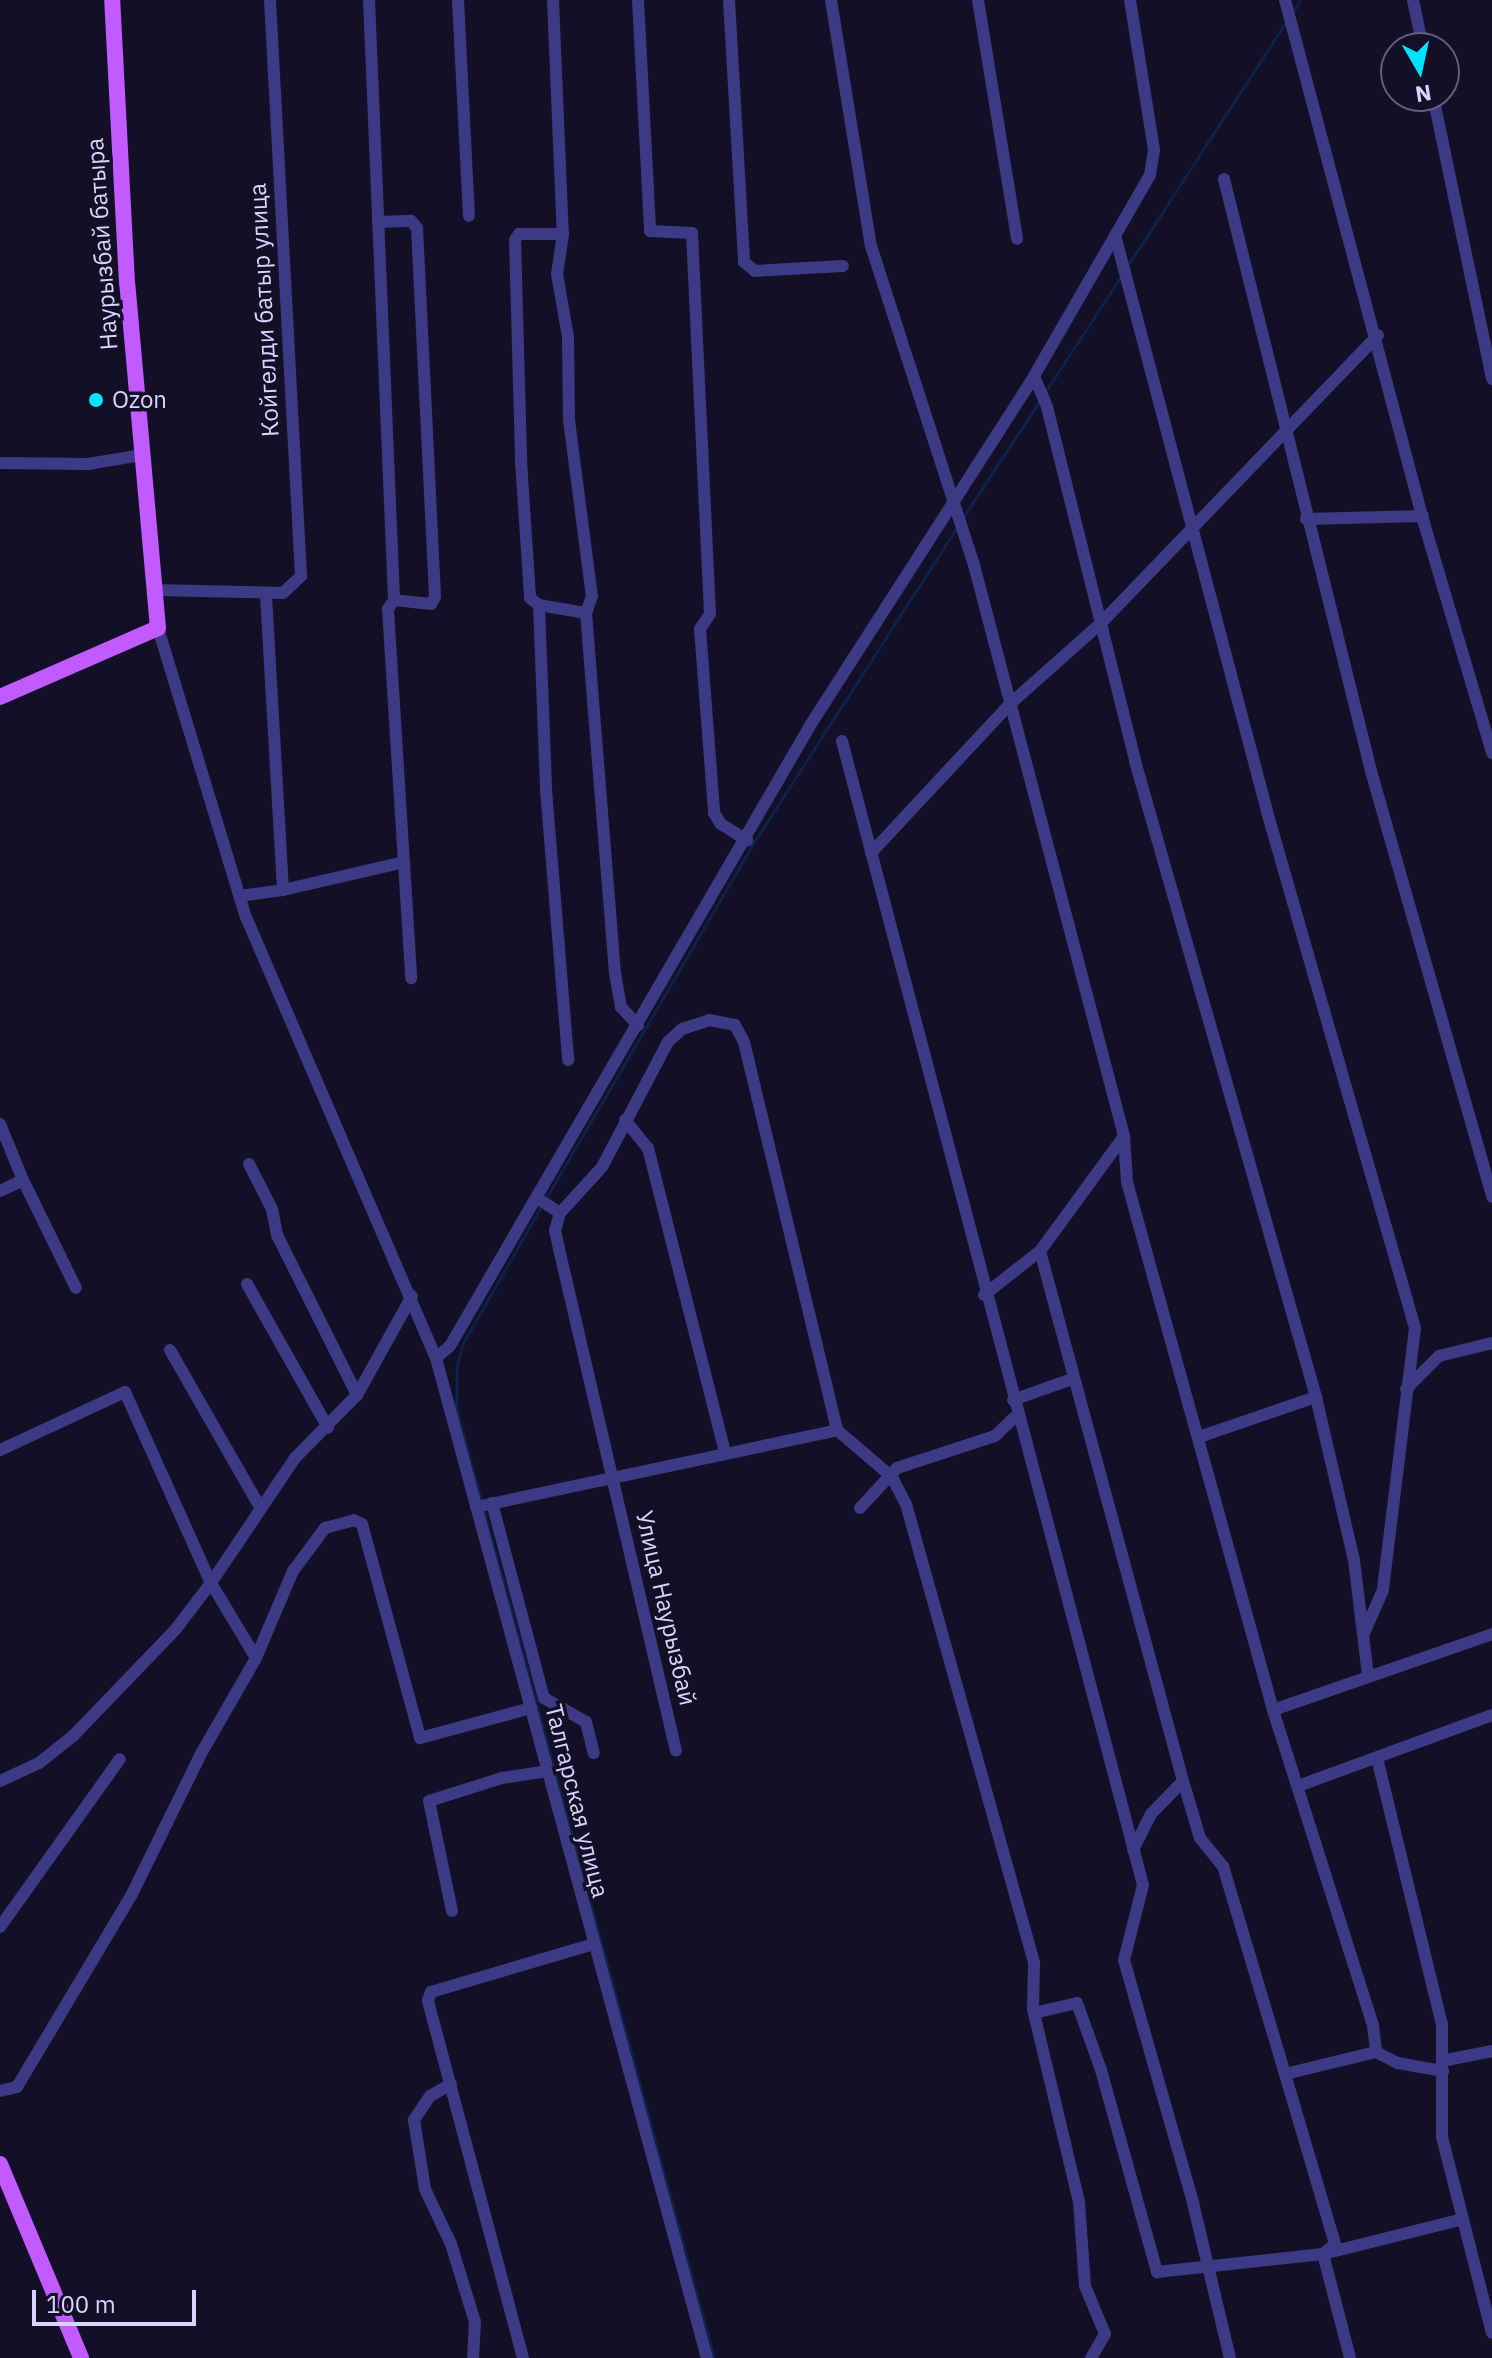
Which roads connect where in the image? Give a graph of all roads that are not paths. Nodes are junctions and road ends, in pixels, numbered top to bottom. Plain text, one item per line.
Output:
1 (112, 0) edge
2 (270, 0) edge
3 (369, 0) edge
4 (458, 0) edge
5 (553, 0) edge
6 (638, 0) edge
7 (729, 0) edge
8 (831, 0) edge
9 (978, 0) edge
10 (1130, 0) edge
11 (1413, 0) edge
12 (1289, 9) edge
13 (1420, 32) edge
14 (1436, 112) edge
15 (1224, 179) dead end
16 (469, 216) dead end
17 (378, 222) junction
18 (563, 234) junction
19 (1115, 235) junction
20 (1017, 239) dead end
21 (843, 266) dead end
22 (1378, 335) junction
23 (1034, 376) junction
24 (1492, 379) edge
25 (1285, 435) junction
26 (142, 455) junction
27 (0, 463) edge
28 (956, 502) junction
29 (1423, 516) junction
30 (1306, 519) junction
31 (1192, 531) junction
32 (154, 590) junction
33 (266, 592) junction
34 (394, 600) junction
35 (539, 605) junction
36 (586, 613) junction
37 (1102, 622) junction
38 (158, 628) junction
39 (0, 697) edge
40 (1010, 704) junction
41 (842, 741) dead end
42 (1492, 753) edge
43 (747, 840) junction
44 (871, 853) junction
45 (404, 862) junction
46 (283, 890) junction
47 (240, 896) junction
48 (411, 978) dead end
49 (638, 1025) junction
50 (568, 1060) dead end
51 (625, 1120) junction
52 (0, 1124) edge
53 (1124, 1136) junction
54 (249, 1164) dead end
55 (23, 1180) junction
56 (0, 1191) edge
57 (1492, 1197) edge
58 (541, 1201) junction
59 (560, 1213) junction
60 (1040, 1251) junction
61 (247, 1284) dead end
62 (76, 1288) dead end
63 (984, 1295) junction
64 (412, 1296) junction
65 (1492, 1343) edge
66 (170, 1350) dead end
67 (436, 1358) junction
68 (1072, 1379) junction
69 (1404, 1391) junction
70 (357, 1395) junction
71 (1316, 1397) junction
72 (1013, 1400) junction
73 (1017, 1415) junction
74 (328, 1428) junction
75 (837, 1430) junction
76 (1199, 1437) junction
77 (0, 1450) edge
78 (725, 1452) junction
79 (613, 1475) junction
80 (892, 1477) junction
81 (483, 1505) junction
82 (860, 1508) dead end
83 (261, 1509) junction
84 (211, 1583) junction
85 (1364, 1633) junction
86 (1492, 1634) edge
87 (256, 1658) junction
88 (1368, 1676) junction
89 (531, 1708) junction
90 (1273, 1710) junction
91 (1492, 1715) edge
92 (676, 1751) dead end
93 (594, 1753) dead end
94 (1377, 1758) junction
95 (120, 1759) dead end
96 (548, 1771) junction
97 (0, 1781) edge
98 (1183, 1781) junction
99 (1298, 1786) junction
100 (1133, 1850) junction
101 (452, 1911) dead end
102 (0, 1927) edge
103 (591, 1945) junction
104 (1034, 2013) junction
105 (1492, 2051) edge
106 (1376, 2052) junction
107 (1442, 2066) junction
108 (1285, 2074) junction
109 (451, 2084) junction
110 (0, 2091) edge
111 (0, 2164) edge
112 (1463, 2219) junction
113 (1323, 2254) junction
114 (1208, 2267) junction
115 (1492, 2333) edge
116 (81, 2358) edge
117 (473, 2358) edge
118 (523, 2358) edge
119 (707, 2358) edge
120 (1091, 2358) edge
121 (1230, 2358) edge
122 (1350, 2358) edge

1 - 26 main road, Наурызбай батыра
2 - 33 street, Койгелди батыр улица
3 - 17 street
4 - 16 street
5 - 18 street
6 - 43 street
7 - 21 street
8 - 28 street
9 - 20 street
10 - 19 street
11 - 13 street
12 - 22 street
14 - 24 street
15 - 25 street
17 - 34 street
17 - 34 street
18 - 35 street
18 - 36 street
19 - 23 street
19 - 31 street
22 - 25 street
22 - 29 street
23 - 28 street
23 - 37 street
25 - 30 street
25 - 31 street
26 - 27 street
26 - 32 main road, Наурызбай батыра
28 - 40 street
28 - 43 street
29 - 30 street
29 - 42 street
30 - 57 street
31 - 37 street
31 - 69 street
32 - 33 street
32 - 38 main road, Наурызбай батыра
33 - 46 street
34 - 45 street
35 - 36 street
35 - 50 street
36 - 49 street
37 - 40 street
37 - 71 street
38 - 39 main road
38 - 47 street, Талгарская улица
40 - 44 street
40 - 53 street
41 - 44 street
43 - 49 street
44 - 63 street
45 - 46 street
45 - 48 street
46 - 47 street
47 - 64 street, Талгарская улица
49 - 58 street
51 - 59 street
51 - 75 street
51 - 78 street
52 - 55 street
53 - 60 street
53 - 76 street
54 - 70 street
55 - 56 street
55 - 62 street
58 - 59 street
58 - 67 street
59 - 79 street, Улица Наурызбай
60 - 63 street
60 - 68 street
61 - 74 street
63 - 72 street
64 - 67 street, Талгарская улица
64 - 70 street
65 - 69 street
66 - 83 street
67 - 81 street, Талгарская улица
68 - 72 street
68 - 98 street
69 - 85 street
70 - 74 street
71 - 76 street
71 - 85 street
72 - 73 street
73 - 80 street
73 - 100 street
74 - 83 street
75 - 78 street
75 - 80 street
76 - 90 street
77 - 84 street
78 - 79 street
79 - 81 street
79 - 92 street, Улица Наурызбай
80 - 82 street
80 - 104 street
81 - 89 street, Талгарская улица
81 - 93 street
83 - 84 street
84 - 87 street
84 - 97 street
85 - 88 street
86 - 88 street
87 - 89 street
87 - 110 street
88 - 90 street
89 - 96 street, Талгарская улица
90 - 99 street
91 - 94 street
94 - 99 street
94 - 107 street
95 - 102 street
96 - 101 street
96 - 103 street, Талгарская улица
98 - 100 street
98 - 108 street
99 - 106 street
100 - 114 street
103 - 109 street
103 - 119 street, Талгарская улица
104 - 114 street
104 - 120 street
105 - 107 street
106 - 107 street
106 - 108 street
107 - 112 street
108 - 113 street
109 - 117 street
109 - 118 street
111 - 116 main road
112 - 113 street
112 - 115 street
113 - 114 street
113 - 122 street
114 - 121 street

